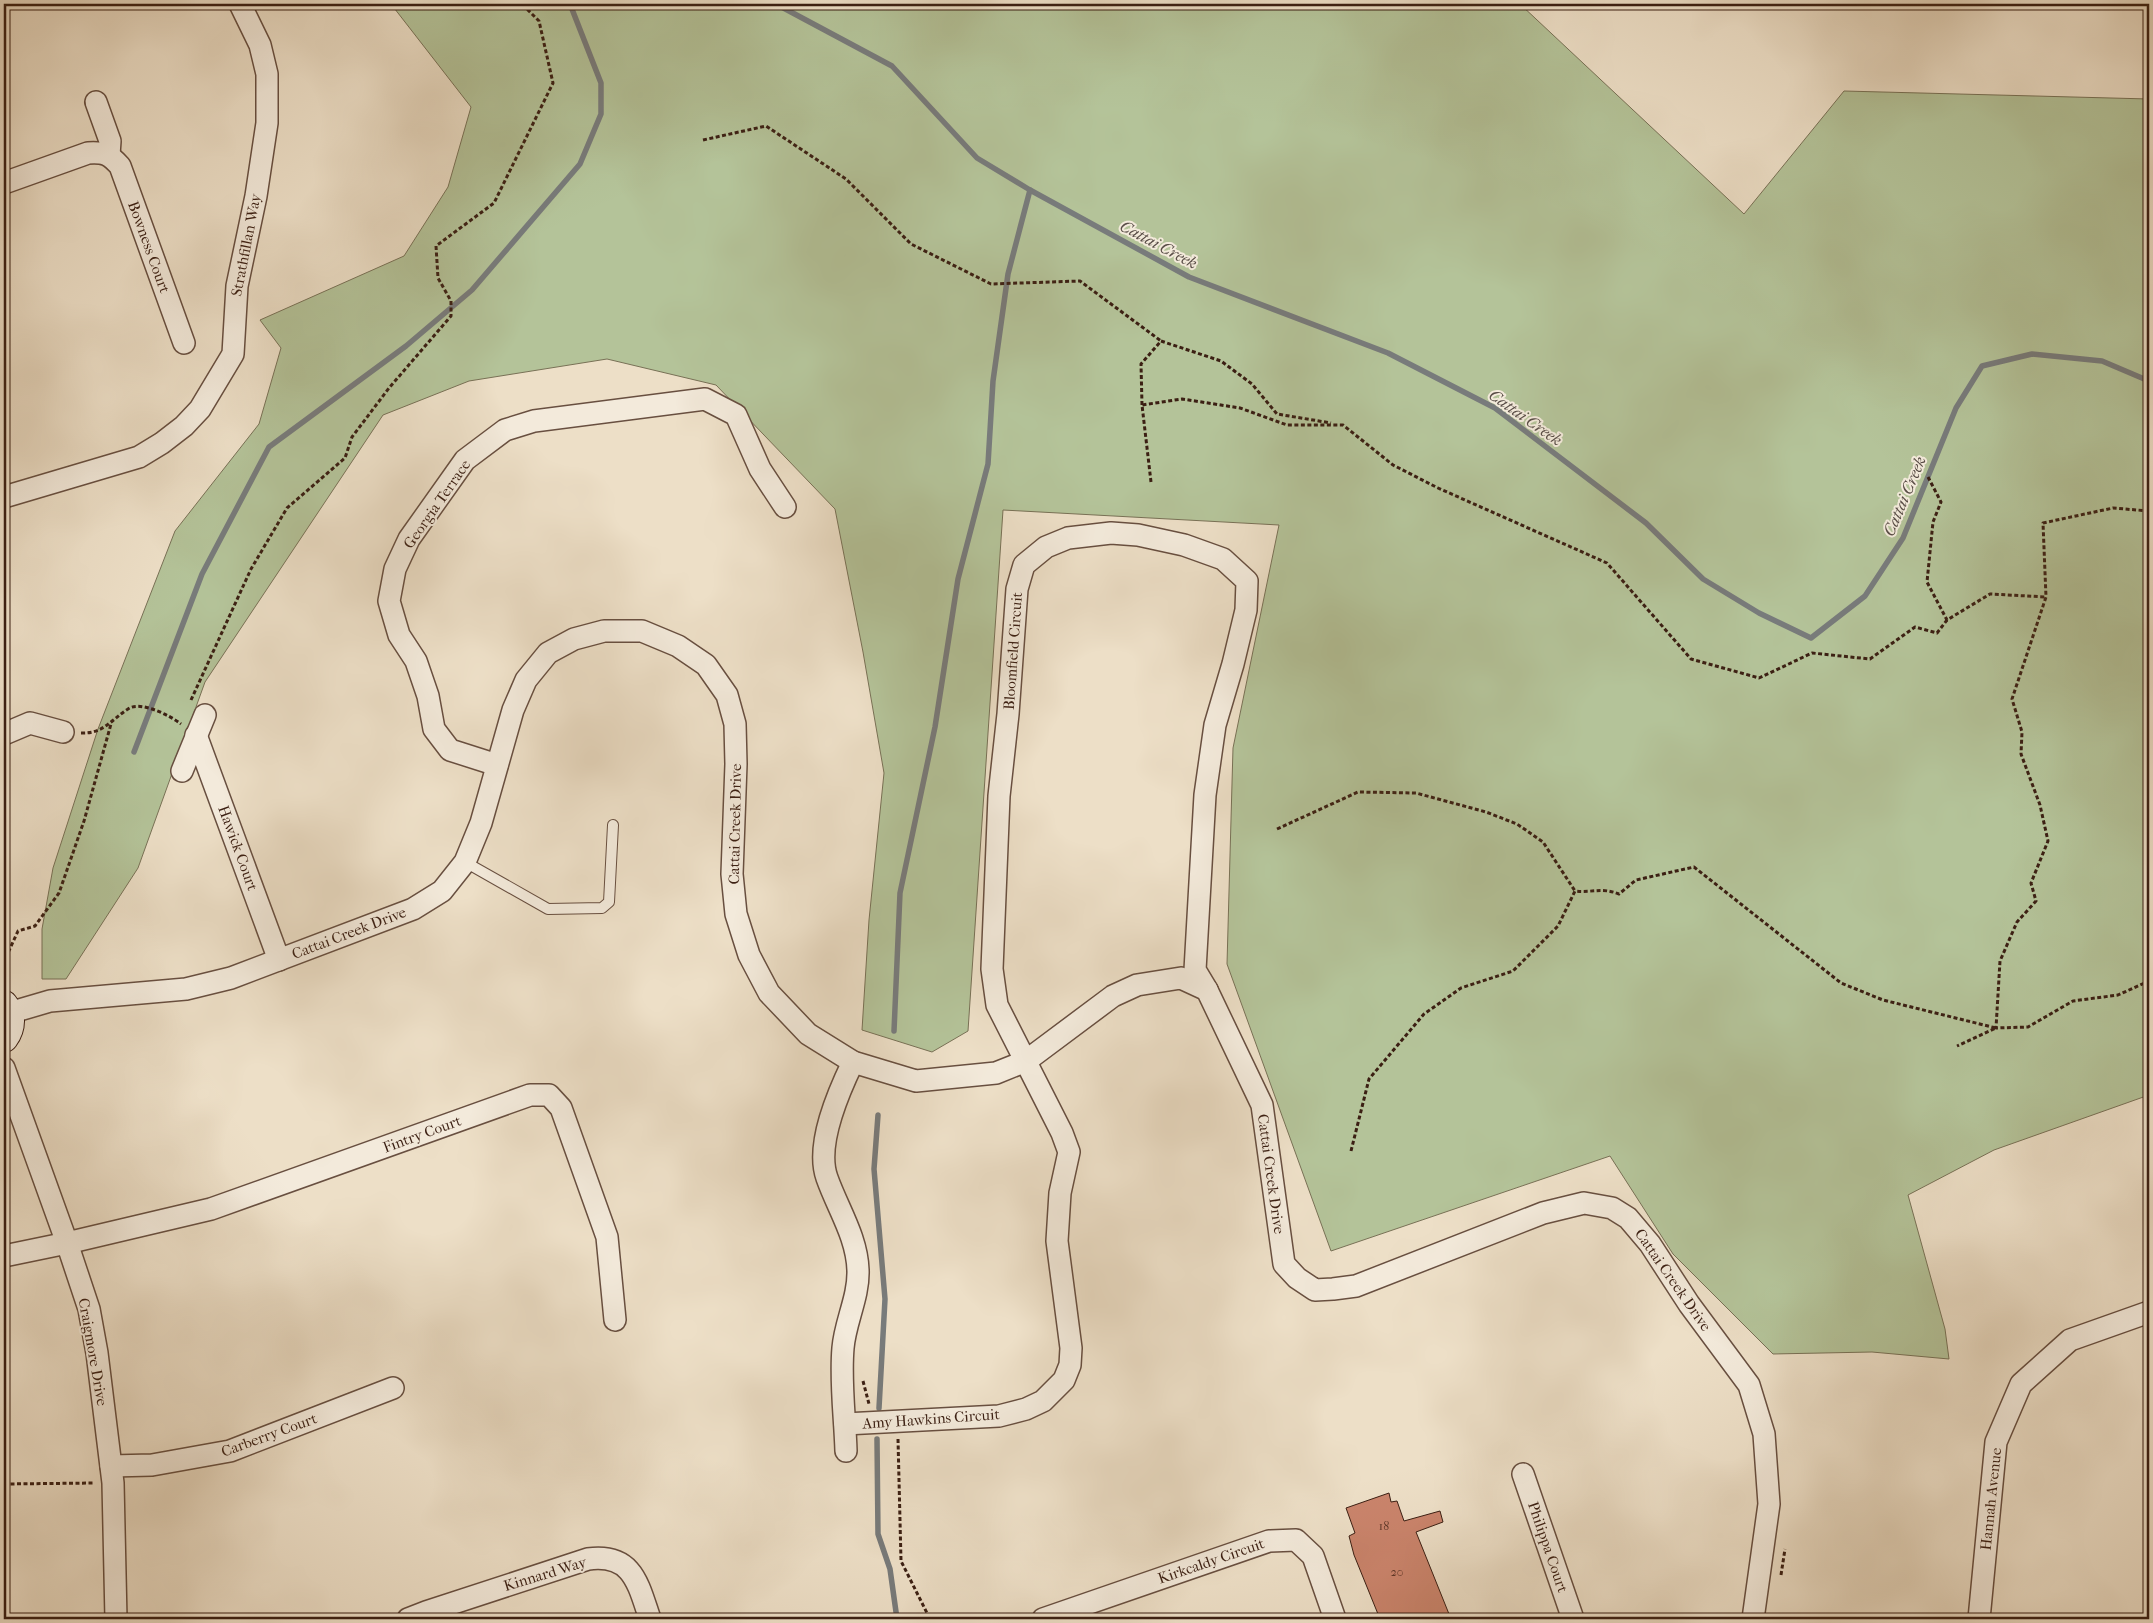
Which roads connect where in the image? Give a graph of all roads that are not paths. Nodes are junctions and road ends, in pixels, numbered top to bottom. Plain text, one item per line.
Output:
1 (224, 4) edge
2 (240, 4) edge
3 (96, 102) dead end
4 (267, 123) junction
5 (109, 155) junction
6 (4, 182) edge
7 (184, 343) dead end
8 (4, 496) edge
9 (785, 507) dead end
10 (197, 710) road end
11 (63, 732) road end
12 (4, 734) edge
13 (196, 735) junction
14 (497, 765) junction
15 (182, 771) dead end
16 (613, 825) dead end
17 (466, 862) junction
18 (279, 960) junction
19 (1207, 990) junction
20 (5, 1019) edge
21 (853, 1062) junction
22 (1026, 1062) junction
23 (4, 1068) edge
24 (67, 1244) junction
25 (4, 1256) edge
26 (2149, 1312) edge
27 (615, 1320) dead end
28 (392, 1388) dead end
29 (845, 1424) junction
30 (846, 1451) dead end
31 (1523, 1474) dead end
32 (112, 1475) junction
33 (116, 1619) edge
34 (408, 1619) edge
35 (650, 1619) edge
36 (1043, 1619) edge
37 (1336, 1619) edge
38 (1573, 1619) edge
39 (1753, 1619) edge
40 (1979, 1619) edge

1 - 4 street, Strathfillan Way
2 - 4 street, Strathfillan Way
3 - 5 street, Bowness Court
4 - 8 street, Strathfillan Way
5 - 6 street
5 - 7 street, Bowness Court
9 - 14 street, Georgia Terrace
10 - 13 street
11 - 12 street
13 - 15 street
13 - 18 street, Hawick Court
14 - 17 street, Cattai Creek Drive
14 - 21 street, Cattai Creek Drive
16 - 17 lane
17 - 18 street, Cattai Creek Drive
18 - 20 street, Cattai Creek Drive
19 - 22 street, Cattai Creek Drive
19 - 22 street, Bloomfield Circuit
19 - 39 street, Cattai Creek Drive
21 - 22 street, Cattai Creek Drive
21 - 29 street, Amy Hawkins Circuit
22 - 29 street, Amy Hawkins Circuit
23 - 24 street, Craigmore Drive
24 - 25 street, Fintry Court
24 - 27 street, Fintry Court
24 - 32 street, Craigmore Drive
26 - 40 street, Hannah Avenue
28 - 32 street, Carberry Court
29 - 30 street, Amy Hawkins Circuit
31 - 38 street, Philippa Court
32 - 33 street, Craigmore Drive
34 - 35 street, Kinnard Way
36 - 37 street, Kirkcaldy Circuit

